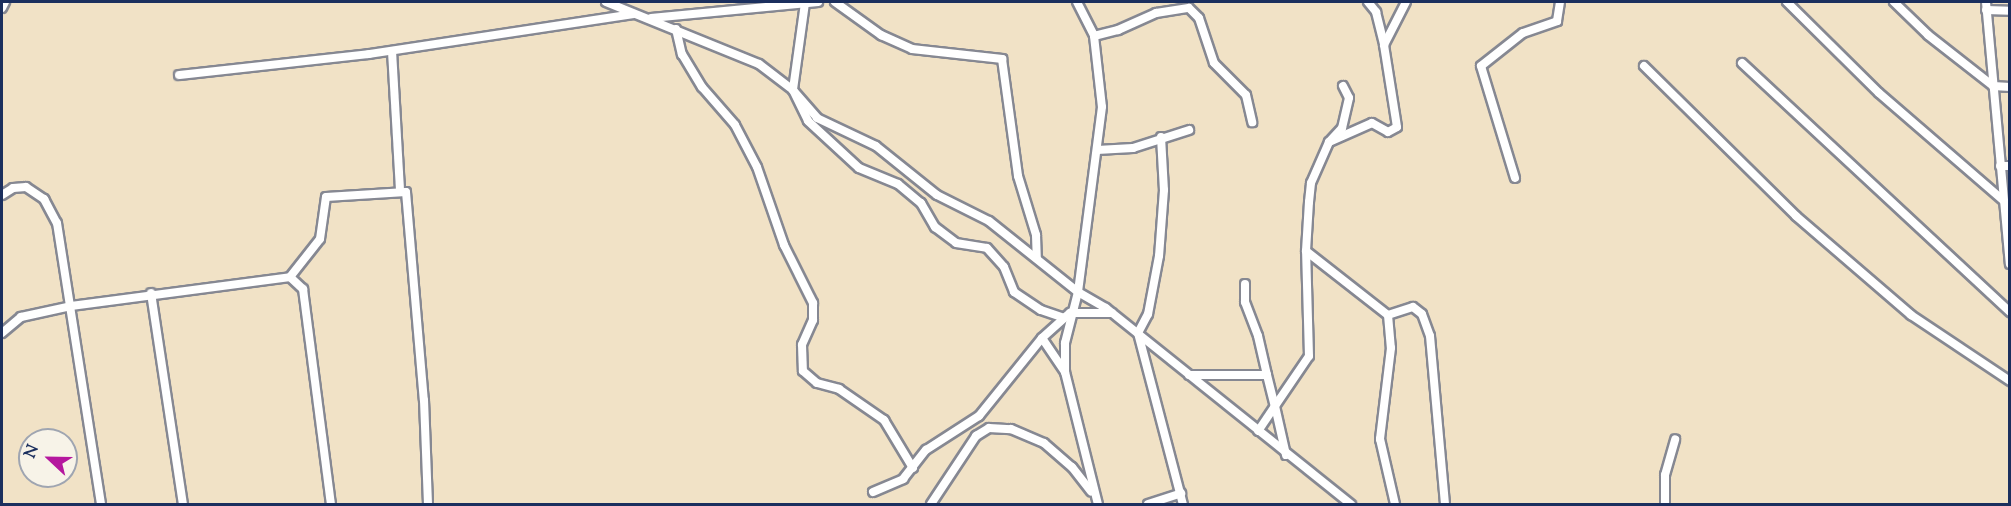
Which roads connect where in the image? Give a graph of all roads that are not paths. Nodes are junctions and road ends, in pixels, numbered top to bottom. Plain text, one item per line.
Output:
1 (5, 2) edge
2 (606, 2) edge
3 (818, 2) edge
4 (835, 2) edge
5 (1077, 2) edge
6 (1368, 2) edge
7 (1406, 2) edge
8 (1560, 2) edge
9 (1787, 2) edge
10 (1894, 2) edge
11 (805, 3) junction
12 (1986, 6) edge
13 (2, 8) edge
14 (2010, 11) edge
15 (635, 14) junction
16 (651, 18) junction
17 (676, 29) junction
18 (1094, 36) junction
19 (1384, 45) junction
20 (392, 51) junction
21 (1742, 63) dead end
22 (1644, 66) dead end
23 (179, 75) dead end
24 (1343, 86) dead end
25 (1993, 86) junction
26 (2010, 87) edge
27 (793, 90) junction
28 (1252, 122) dead end
29 (1189, 130) dead end
30 (1161, 137) junction
31 (1329, 142) junction
32 (1097, 150) junction
33 (2005, 166) edge
34 (1515, 178) dead end
35 (400, 190) junction
36 (2, 195) edge
37 (2003, 200) junction
38 (2008, 232) edge
39 (1306, 251) junction
40 (1037, 258) junction
41 (2010, 264) edge
42 (290, 277) junction
43 (1245, 284) dead end
44 (1078, 292) junction
45 (152, 294) junction
46 (71, 306) junction
47 (2010, 312) edge
48 (1112, 313) junction
49 (1067, 315) junction
50 (1388, 315) junction
51 (2, 333) edge
52 (1138, 333) junction
53 (1042, 338) junction
54 (1065, 372) junction
55 (1189, 375) junction
56 (1267, 375) junction
57 (2010, 381) edge
58 (1275, 406) junction
59 (1258, 430) junction
60 (1675, 439) dead end
61 (1286, 455) junction
62 (913, 468) junction
63 (873, 492) dead end
64 (1181, 493) junction
65 (1097, 502) edge
66 (101, 504) edge
67 (183, 504) edge
68 (331, 504) edge
69 (428, 504) edge
70 (931, 504) edge
71 (1148, 504) edge
72 (1183, 504) edge
73 (1351, 504) edge
74 (1395, 504) edge
75 (1445, 504) edge
76 (1665, 504) edge

1 - 13 street
2 - 15 street
3 - 11 street
4 - 40 street
5 - 18 street
6 - 19 street
7 - 19 street
8 - 34 street
9 - 37 street
10 - 25 street
11 - 16 street
11 - 27 street
12 - 14 street
12 - 25 street
15 - 16 street
15 - 20 street
16 - 17 street
17 - 27 street
17 - 62 street
18 - 28 street
18 - 32 street
19 - 31 street
20 - 23 street
20 - 35 street
21 - 47 street
22 - 57 street
24 - 31 street
25 - 26 street
25 - 33 street
27 - 40 street
27 - 49 street
29 - 30 street
30 - 32 street
30 - 52 street
31 - 39 street
32 - 44 street
33 - 37 street
35 - 42 street
35 - 69 street
36 - 46 street
37 - 38 street
38 - 41 street
39 - 50 street
39 - 58 street
40 - 44 street
42 - 45 street
42 - 68 street
43 - 56 street
44 - 48 street
44 - 49 street
45 - 46 street
45 - 67 street
46 - 51 street
46 - 66 street
48 - 49 street
48 - 52 street
49 - 53 street
49 - 54 street
50 - 74 street
50 - 75 street
52 - 55 street
52 - 64 street
53 - 54 street
53 - 62 street
54 - 65 street
55 - 56 street
55 - 59 street
56 - 58 street
58 - 59 street
58 - 61 street
59 - 61 street
60 - 76 street
61 - 73 street
62 - 63 street
64 - 71 street
64 - 72 street
65 - 70 street

